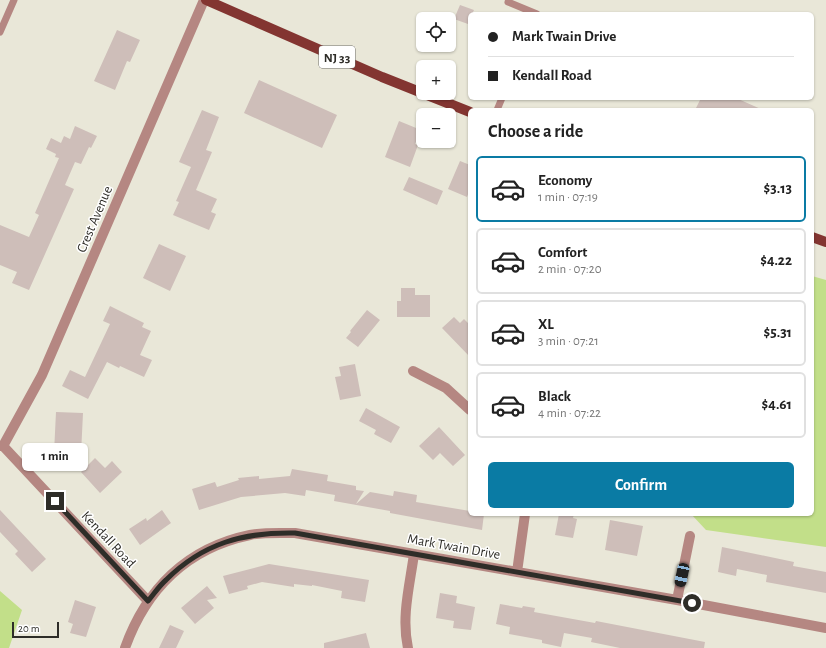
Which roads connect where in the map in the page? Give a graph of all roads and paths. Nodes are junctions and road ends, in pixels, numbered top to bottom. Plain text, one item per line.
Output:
1 (14, 0) edge
2 (205, 0) edge
3 (508, 2) dead end
4 (532, 12) edge
5 (0, 32) edge
6 (468, 111) edge
7 (814, 238) edge
8 (826, 242) edge
9 (413, 371) dead end
10 (468, 408) edge
11 (2, 446) edge
12 (525, 516) edge
13 (690, 536) dead end
14 (414, 554) junction
15 (517, 572) junction
16 (677, 600) junction
17 (148, 601) junction
18 (826, 628) edge
19 (125, 648) edge
20 (408, 648) edge

1 - 5 lane
2 - 6 main road, NJ 33
2 - 11 street, Crest Avenue
3 - 4 lane
7 - 8 main road
9 - 10 street
11 - 17 street, Kendall Road
12 - 15 street
13 - 16 street
14 - 15 street, Mark Twain Drive
14 - 17 street, Mark Twain Drive
14 - 20 street
15 - 16 street, Mark Twain Drive
16 - 18 street, Mark Twain Drive
17 - 19 street, Mark Twain Drive

